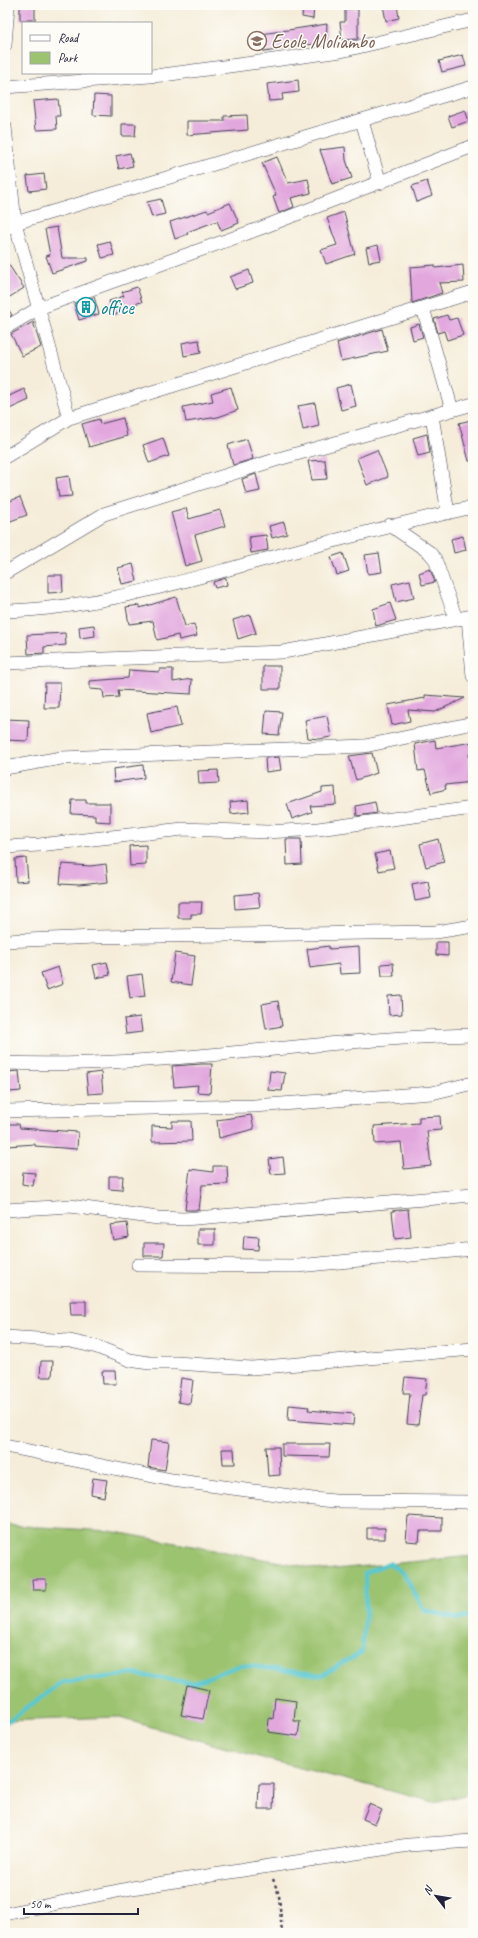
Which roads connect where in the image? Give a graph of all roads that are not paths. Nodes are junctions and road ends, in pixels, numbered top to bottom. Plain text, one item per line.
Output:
1 (8, 5) edge
2 (473, 20) edge
3 (5, 45) edge
4 (5, 87) edge
5 (473, 87) edge
6 (362, 120) junction
7 (5, 129) edge
8 (473, 146) edge
9 (7, 173) edge
10 (380, 182) junction
11 (10, 226) edge
12 (473, 292) edge
13 (40, 308) junction
14 (422, 308) junction
15 (5, 328) edge
16 (473, 404) edge
17 (452, 410) junction
18 (432, 416) junction
19 (69, 418) junction
20 (5, 457) edge
21 (473, 508) edge
22 (448, 513) junction
23 (390, 525) junction
24 (5, 573) edge
25 (5, 611) edge
26 (466, 617) edge
27 (5, 663) edge
28 (473, 676) edge
29 (473, 723) edge
30 (5, 768) edge
31 (473, 808) edge
32 (5, 847) edge
33 (473, 926) edge
34 (5, 941) edge
35 (473, 1034) edge
36 (5, 1063) edge
37 (473, 1083) edge
38 (5, 1111) edge
39 (473, 1195) edge
40 (5, 1210) edge
41 (473, 1249) edge
42 (138, 1265) dead end
43 (5, 1337) edge
44 (473, 1349) edge
45 (5, 1446) edge
46 (473, 1502) edge
47 (473, 1841) edge
48 (5, 1914) edge

1 - 3 street
2 - 4 street
5 - 6 street
6 - 10 street
6 - 11 street
7 - 9 street
8 - 10 street
9 - 11 street
10 - 13 street
11 - 13 street
12 - 14 street
13 - 15 street
13 - 19 street
14 - 17 street
14 - 19 street
16 - 17 street
17 - 18 street
18 - 22 street
18 - 24 street
19 - 20 street
21 - 22 street
22 - 23 street
23 - 25 street
23 - 26 street
26 - 27 street
26 - 28 street
29 - 30 street
31 - 32 street
33 - 34 street
35 - 36 street
37 - 38 street
39 - 40 street
41 - 42 street
43 - 44 street
45 - 46 street
47 - 48 street

